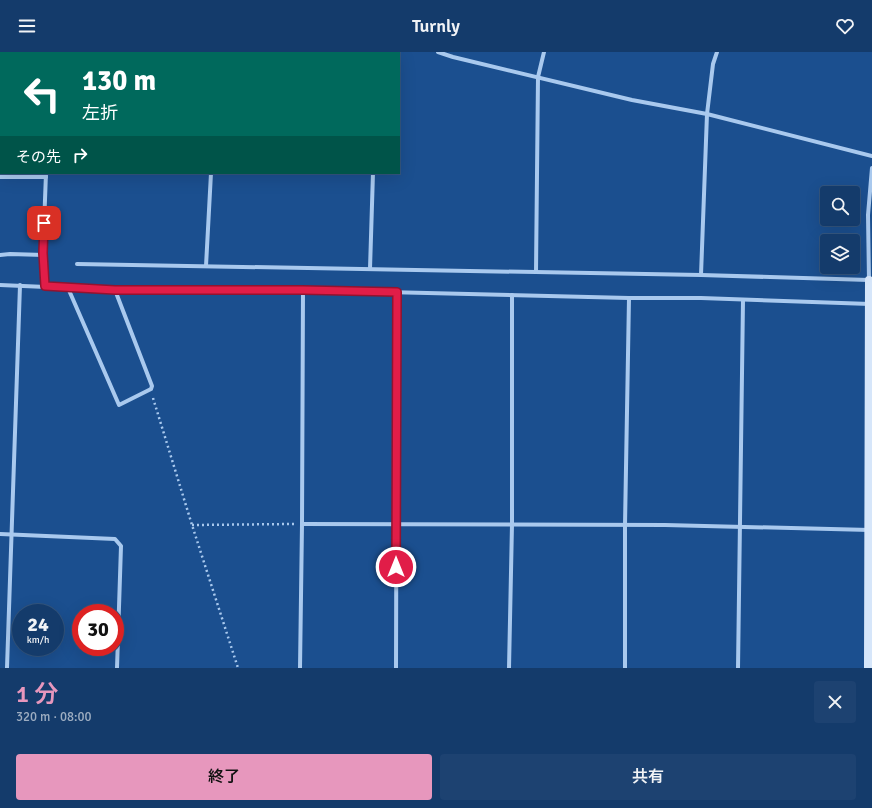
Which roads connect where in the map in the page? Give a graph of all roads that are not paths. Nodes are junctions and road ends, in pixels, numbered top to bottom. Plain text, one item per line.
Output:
1 (438, 52) edge
2 (544, 52) edge
3 (717, 52) edge
4 (538, 77) junction
5 (707, 114) junction
6 (872, 156) edge
7 (872, 168) edge
8 (210, 174) edge
9 (373, 174) edge
10 (46, 175) edge
11 (0, 176) edge
12 (0, 255) edge
13 (44, 255) junction
14 (77, 264) dead end
15 (206, 266) junction
16 (370, 269) junction
17 (536, 272) junction
18 (701, 275) junction
19 (870, 280) edge
20 (0, 285) edge
21 (20, 285) junction
22 (45, 286) junction
23 (68, 288) junction
24 (115, 290) junction
25 (303, 290) junction
26 (397, 292) junction
27 (512, 295) junction
28 (629, 298) junction
29 (743, 300) junction
30 (870, 304) edge
31 (302, 524) junction
32 (396, 524) junction
33 (512, 524) junction
34 (626, 525) junction
35 (739, 527) junction
36 (870, 530) edge
37 (0, 534) edge
38 (12, 535) junction
39 (7, 668) edge
40 (117, 668) edge
41 (300, 668) edge
42 (396, 668) edge
43 (509, 668) edge
44 (625, 668) edge
45 (738, 668) edge
46 (868, 668) edge

1 - 4 street
2 - 4 street
3 - 5 street
4 - 5 street
4 - 17 street
5 - 6 street
5 - 18 street
7 - 19 street
8 - 15 street
9 - 16 street
10 - 11 street
10 - 13 street
12 - 13 street
13 - 22 street
14 - 15 street
15 - 16 street
16 - 17 street
17 - 18 street
18 - 19 street
19 - 30 street
20 - 21 street
21 - 22 street
21 - 38 street
22 - 23 street
23 - 24 street
23 - 24 street
24 - 25 street
25 - 26 street
25 - 31 street
26 - 27 street
26 - 32 street
27 - 28 street
27 - 33 street
28 - 29 street
28 - 34 street
29 - 30 street
29 - 35 street
30 - 36 street
31 - 32 street
31 - 41 street
32 - 33 street
32 - 42 street
33 - 34 street
33 - 43 street
34 - 35 street
34 - 44 street
35 - 36 street
35 - 45 street
36 - 46 street
37 - 38 street
38 - 39 street
38 - 40 street

